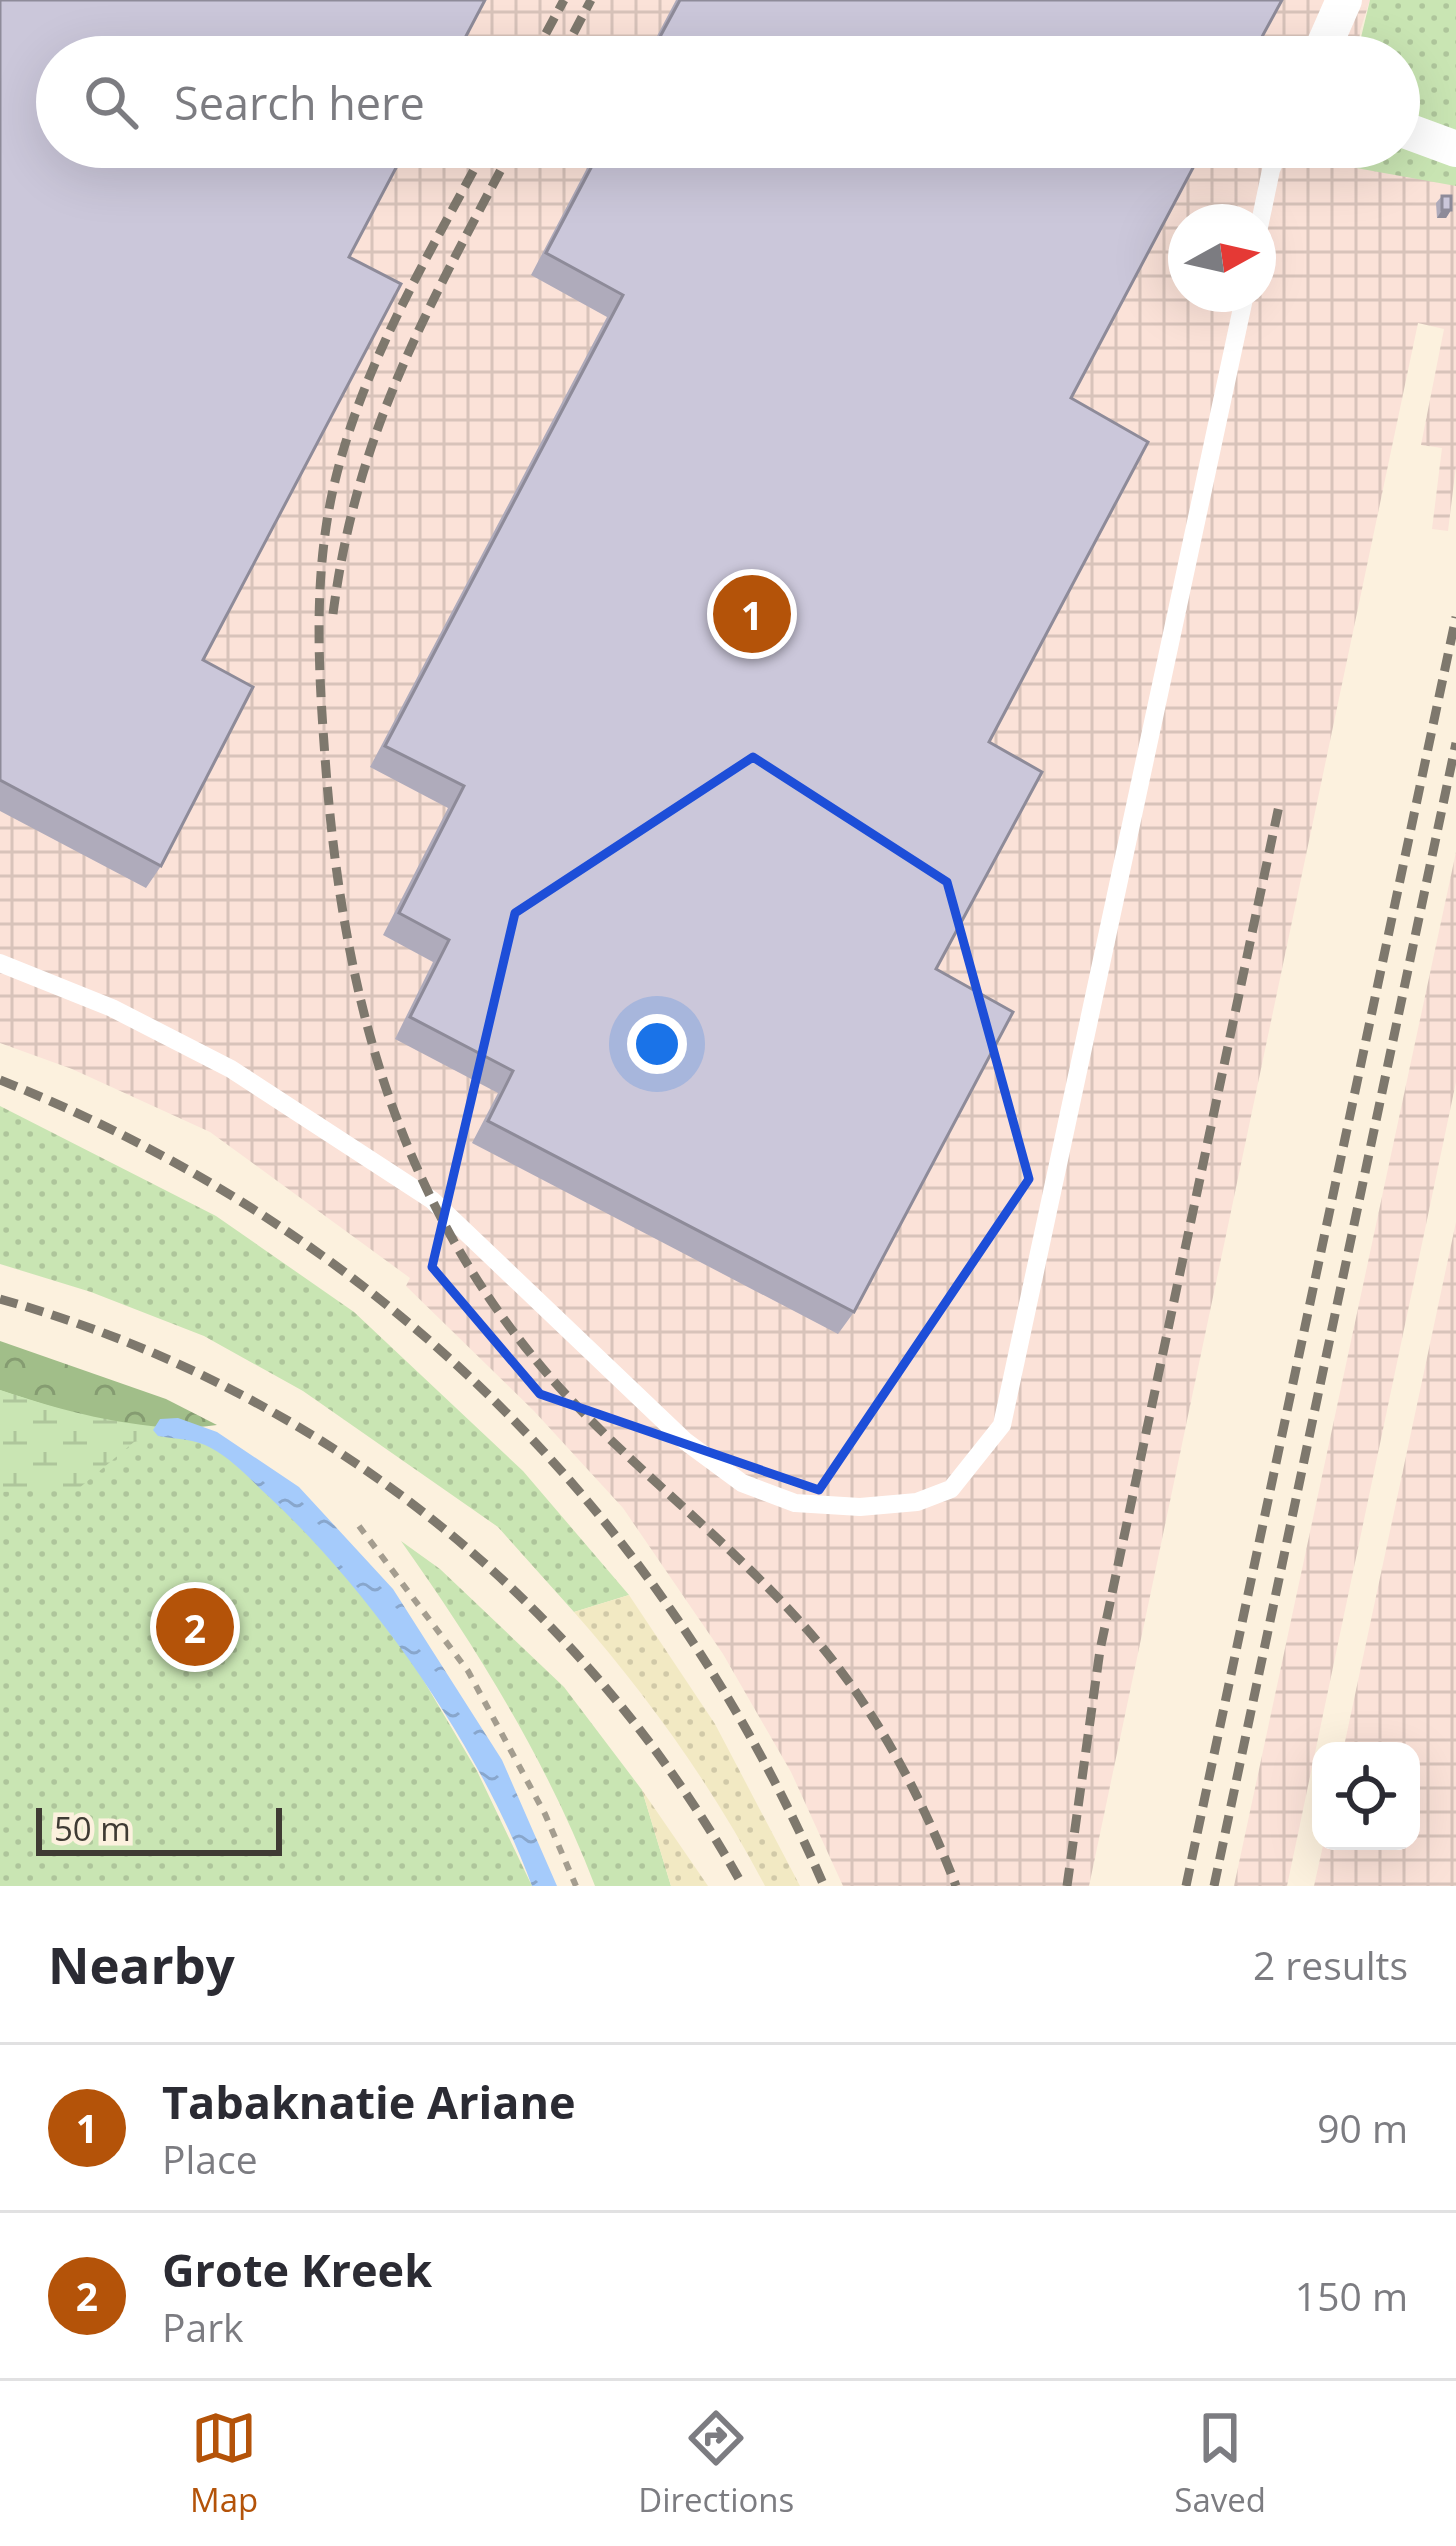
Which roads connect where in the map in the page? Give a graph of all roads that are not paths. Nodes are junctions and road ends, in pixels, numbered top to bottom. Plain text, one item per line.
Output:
1 (1345, 0) edge
2 (1329, 36) edge
3 (1420, 136) edge
4 (1456, 149) edge
5 (1272, 168) edge
6 (1264, 204) edge
7 (1241, 312) edge
8 (0, 963) edge

1 - 2 street
3 - 4 street
5 - 6 lane
7 - 8 lane

